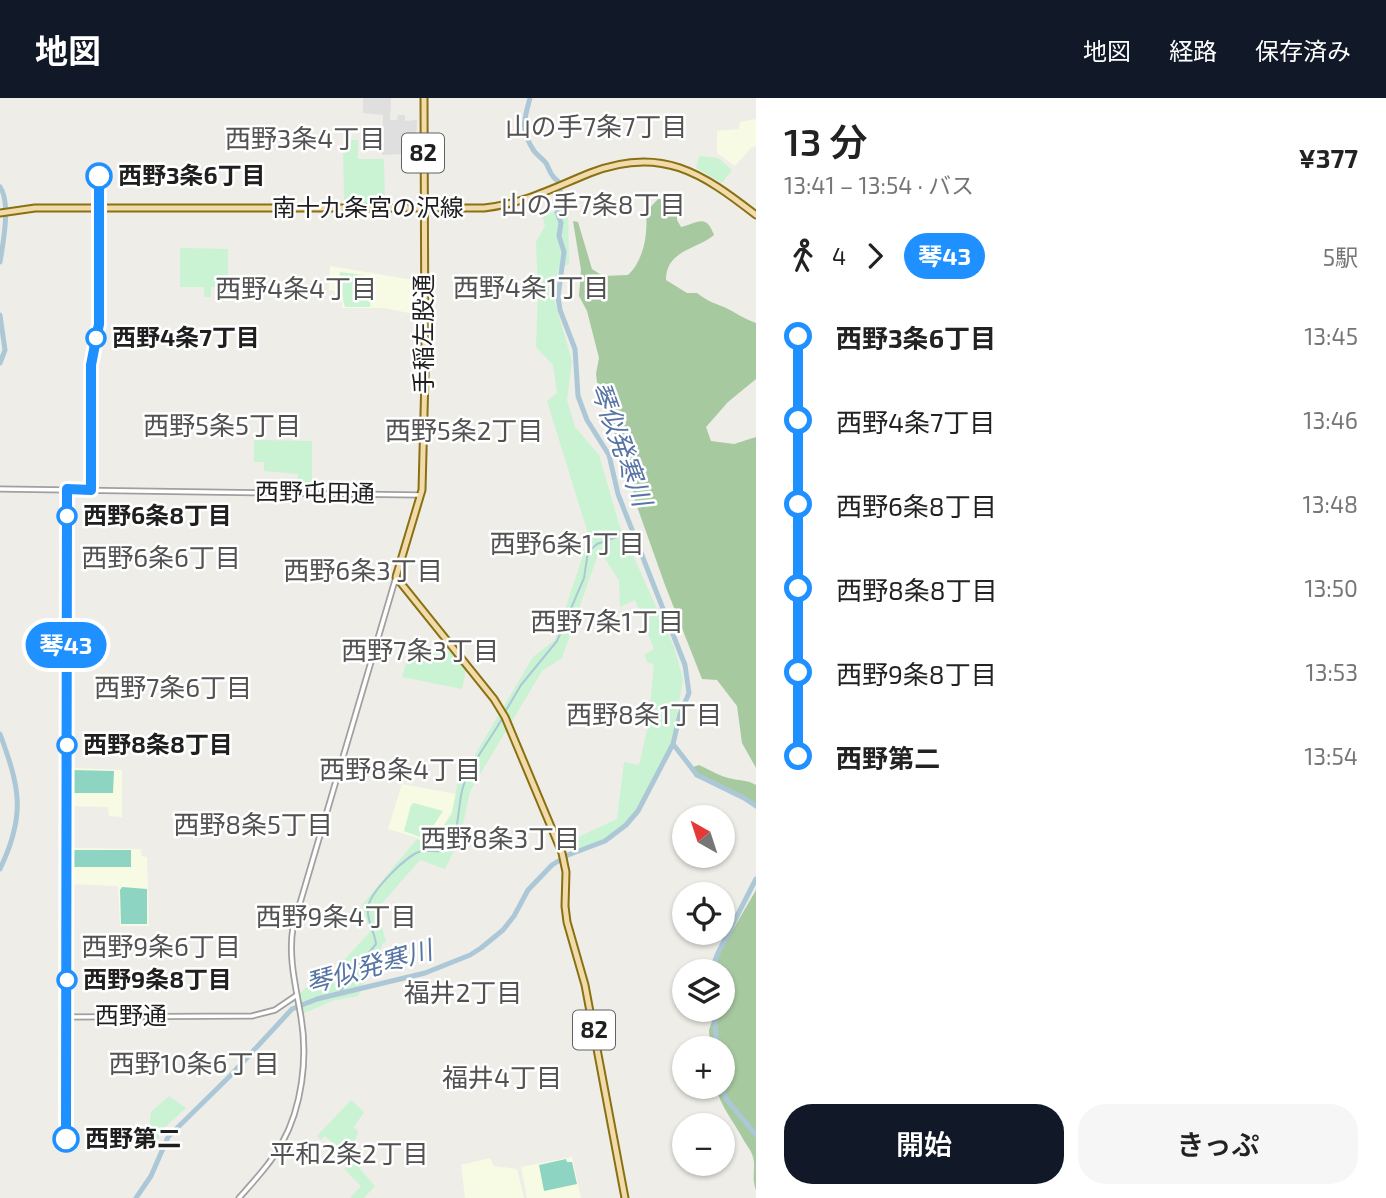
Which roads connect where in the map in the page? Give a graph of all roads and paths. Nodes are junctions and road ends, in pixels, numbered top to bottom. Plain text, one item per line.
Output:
1 (424, 98) edge
2 (424, 207) junction
3 (98, 209) junction
4 (3, 212) edge
5 (756, 215) edge
6 (0, 489) edge
7 (67, 489) junction
8 (91, 490) junction
9 (420, 495) junction
10 (396, 577) junction
11 (297, 995) junction
12 (239, 1198) edge
13 (625, 1198) edge

1 - 2 main road, 手稲左股通 / 82
2 - 3 main road, 南十九条宮の沢線
2 - 5 main road, 南十九条宮の沢線
2 - 9 main road, 手稲左股通 / 82
3 - 4 main road, 南十九条宮の沢線
3 - 8 street
6 - 7 street, 西野屯田通
7 - 8 street, 西野屯田通
7 - 11 street, 西野通
8 - 9 street, 西野屯田通
9 - 10 main road, 手稲左股通 / 82
10 - 11 street
10 - 13 main road, 82
11 - 12 street

